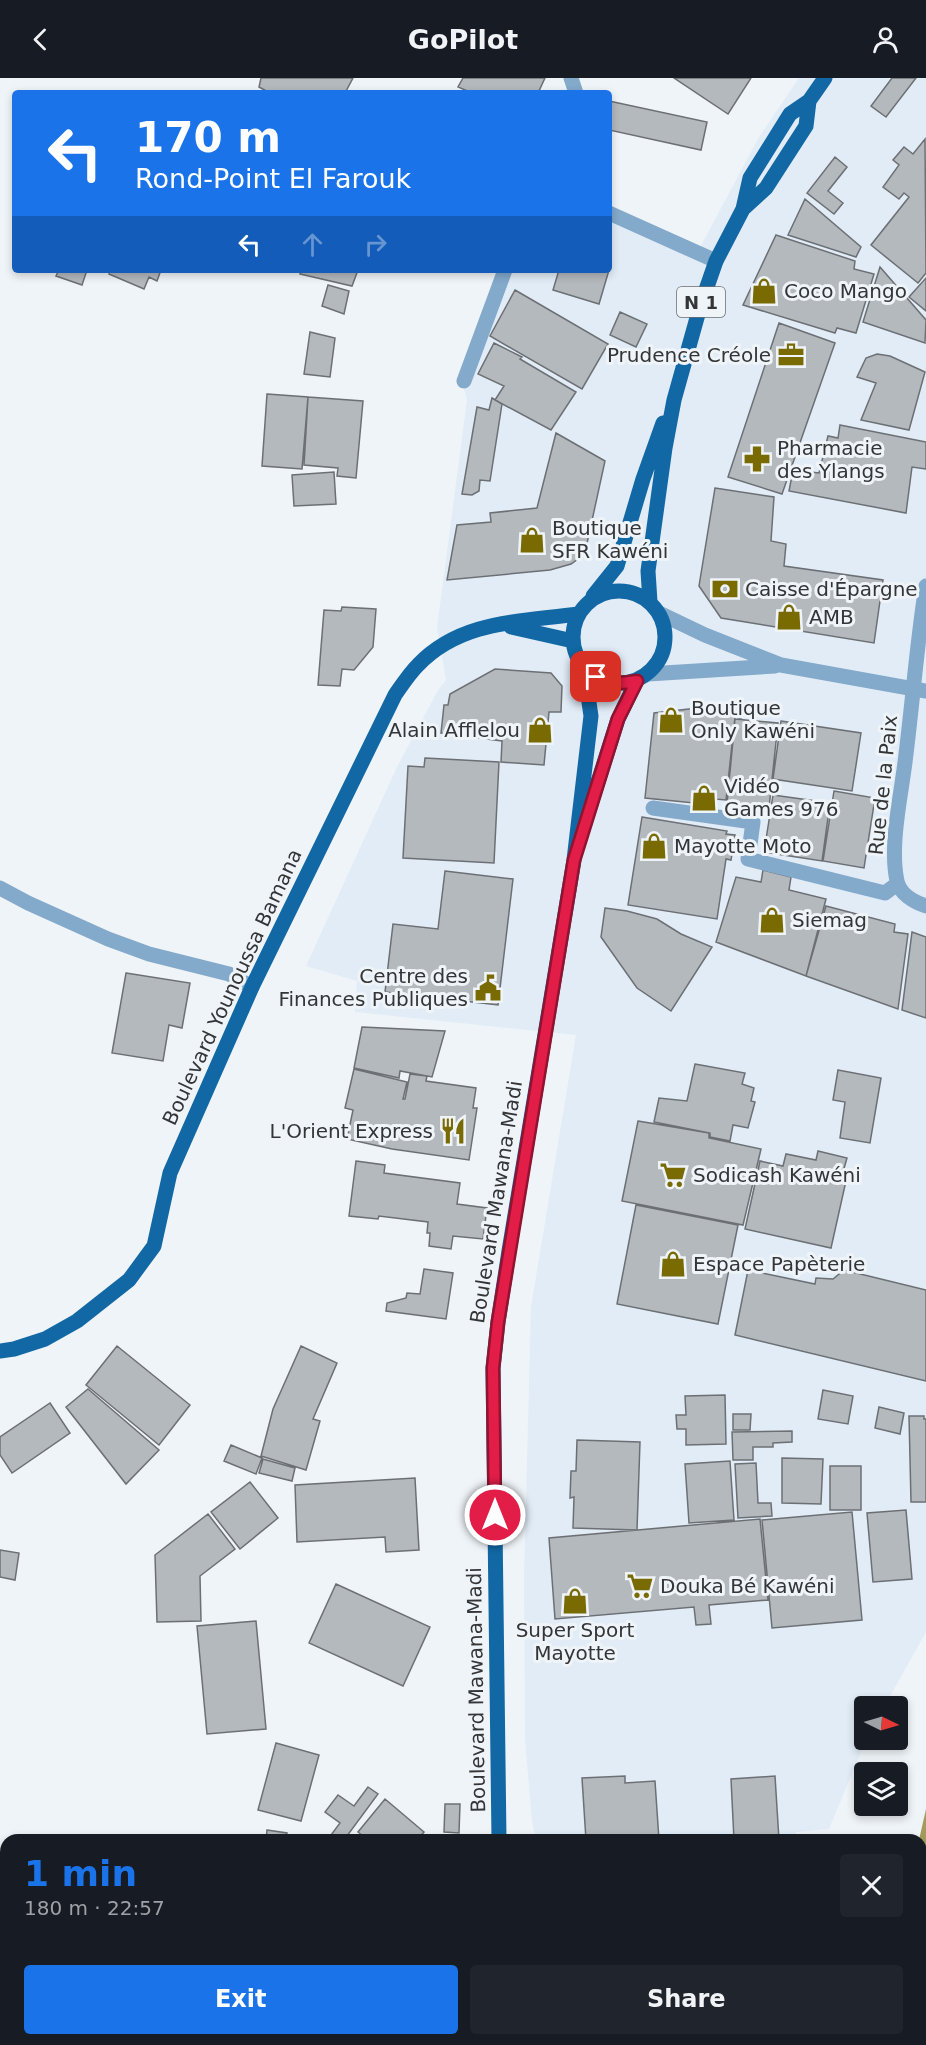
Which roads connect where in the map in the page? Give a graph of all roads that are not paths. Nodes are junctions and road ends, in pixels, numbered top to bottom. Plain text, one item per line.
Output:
1 (825, 78) edge
2 (612, 214) edge
3 (716, 261) junction
4 (505, 273) edge
5 (464, 381) dead end
6 (674, 400) junction
7 (926, 586) edge
8 (655, 608) junction
9 (582, 610) junction
10 (496, 624) junction
11 (573, 641) junction
12 (781, 665) junction
13 (584, 668) junction
14 (642, 677) junction
15 (920, 690) edge
16 (654, 808) dead end
17 (574, 860) junction
18 (897, 884) junction
19 (0, 888) edge
20 (926, 906) edge
21 (252, 987) junction
22 (0, 1351) edge
23 (499, 1834) edge

1 - 3 main road, N 1
2 - 3 street
3 - 6 main road, N 1
4 - 5 street
6 - 8 main road, N 1
6 - 9 main road, N 1
7 - 15 street, Rue de la Paix
8 - 9 main road
8 - 12 street
8 - 14 main road
9 - 10 main road, Boulevard Younoussa Bamana
9 - 11 main road
10 - 11 main road, Boulevard Younoussa Bamana
10 - 21 main road, Boulevard Younoussa Bamana
11 - 13 main road
12 - 14 street
12 - 15 street
13 - 14 main road
13 - 17 main road, Boulevard Mawana-Madi
14 - 17 main road, Boulevard Mawana-Madi
15 - 18 street, Rue de la Paix
16 - 18 street
17 - 23 main road, Boulevard Mawana-Madi
18 - 20 street, Rue de la Paix
19 - 21 street
21 - 22 main road, Boulevard Younoussa Bamana

